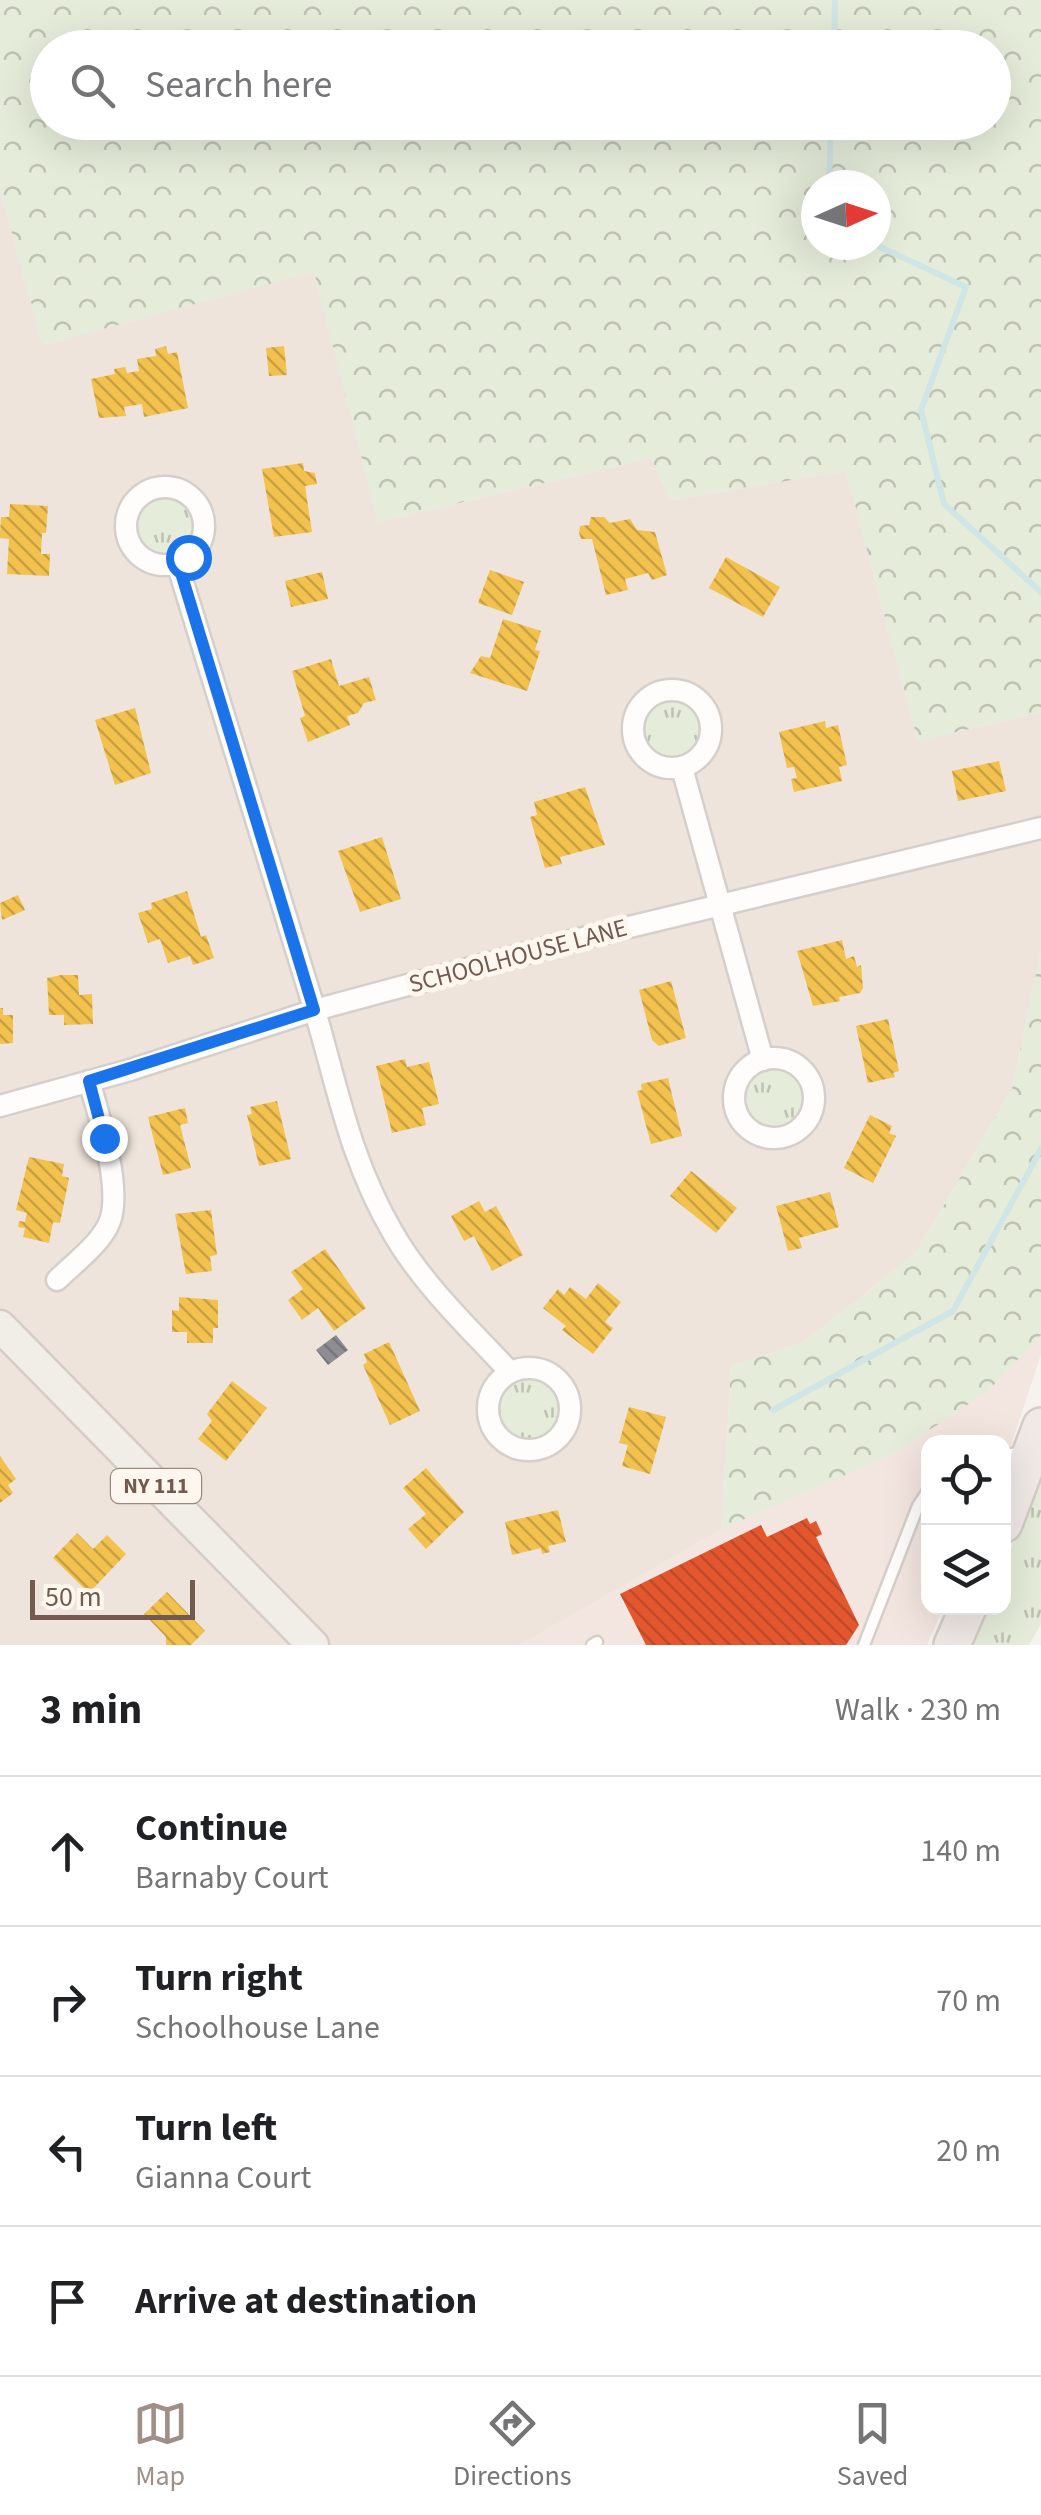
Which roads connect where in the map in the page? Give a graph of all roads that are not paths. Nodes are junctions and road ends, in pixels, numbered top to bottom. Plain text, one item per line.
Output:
1 (178, 563) dead end
2 (682, 768) dead end
3 (1041, 828) edge
4 (722, 905) junction
5 (314, 1010) junction
6 (764, 1060) dead end
7 (89, 1081) junction
8 (0, 1106) edge
9 (57, 1280) dead end
10 (0, 1326) edge
11 (510, 1372) junction
12 (1025, 1444) edge
13 (1011, 1497) edge
14 (921, 1502) edge
15 (965, 1615) edge
16 (312, 1645) edge
17 (864, 1645) edge
18 (952, 1645) edge

1 - 5 street
2 - 4 street
3 - 4 street, SCHOOLHOUSE LANE
4 - 5 street, SCHOOLHOUSE LANE
4 - 6 street
5 - 7 street, SCHOOLHOUSE LANE
5 - 11 street
7 - 8 street, SCHOOLHOUSE LANE
7 - 9 street
10 - 16 main road, NY 111
11 - 11 street
12 - 13 highway
14 - 17 lane
15 - 18 highway

